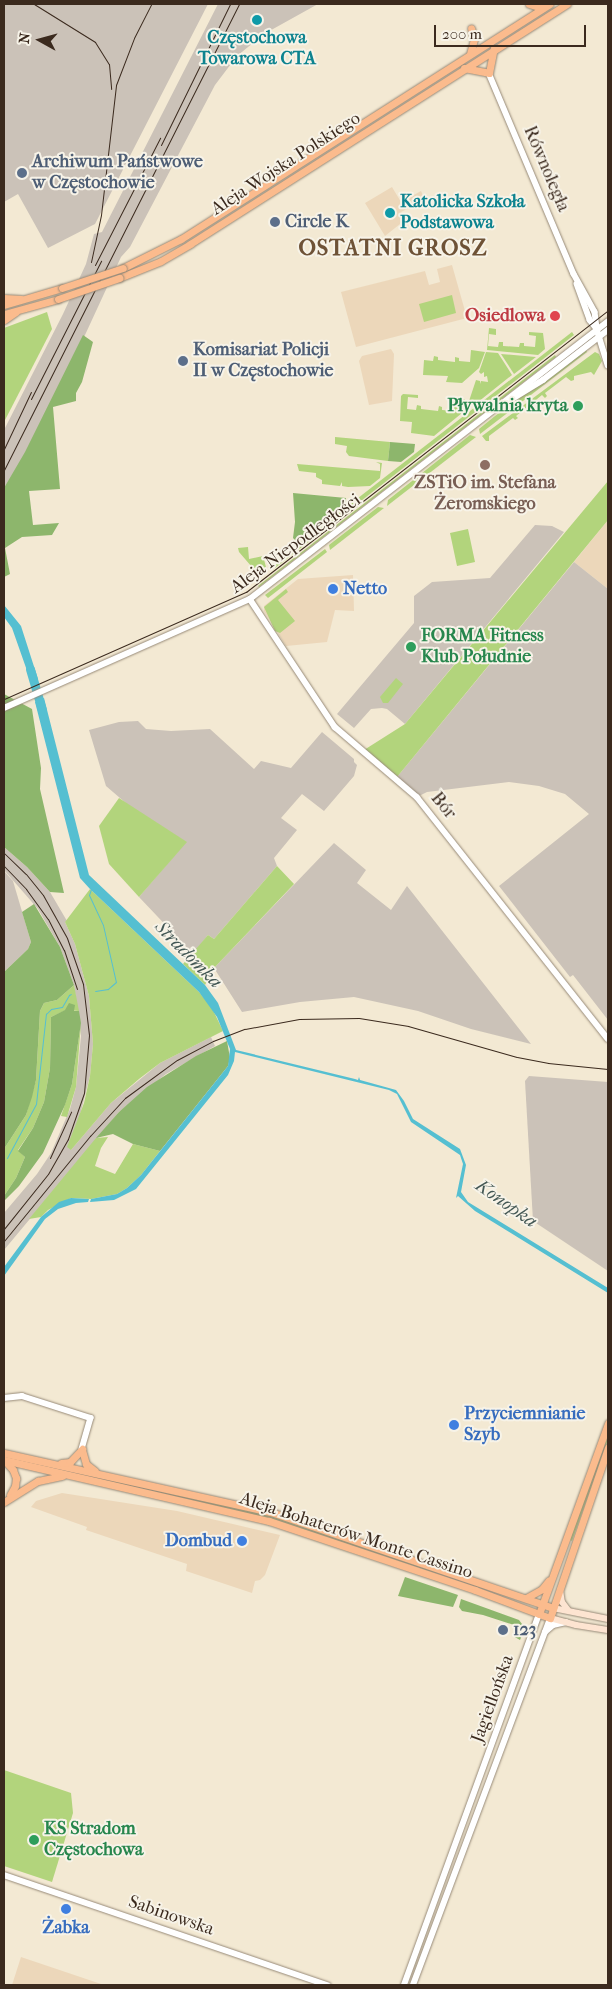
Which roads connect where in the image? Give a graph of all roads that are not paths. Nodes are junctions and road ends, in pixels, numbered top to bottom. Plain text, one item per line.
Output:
1 (528, 4) edge
2 (550, 4) edge
3 (567, 4) edge
4 (542, 8) junction
5 (471, 28) dead end
6 (494, 48) junction
7 (470, 54) junction
8 (464, 68) junction
9 (489, 73) junction
10 (140, 266) junction
11 (4, 298) edge
12 (24, 300) junction
13 (4, 305) edge
14 (18, 310) junction
15 (4, 314) edge
16 (4, 320) edge
17 (608, 320) edge
18 (596, 329) junction
19 (608, 330) edge
20 (599, 337) junction
21 (608, 365) edge
22 (502, 405) junction
23 (250, 600) junction
24 (4, 708) edge
25 (608, 1040) edge
26 (4, 1398) edge
27 (608, 1423) edge
28 (608, 1448) edge
29 (82, 1449) junction
30 (4, 1453) edge
31 (4, 1460) edge
32 (53, 1464) junction
33 (99, 1473) junction
34 (67, 1476) junction
35 (5, 1501) edge
36 (554, 1574) junction
37 (560, 1587) junction
38 (526, 1598) junction
39 (543, 1604) junction
40 (553, 1608) junction
41 (569, 1611) junction
42 (539, 1614) junction
43 (550, 1618) junction
44 (608, 1619) edge
45 (566, 1622) junction
46 (608, 1630) edge
47 (544, 1633) junction
48 (4, 1875) edge
49 (328, 1985) edge
50 (404, 1985) edge
51 (413, 1985) edge

1 - 4 main road
2 - 4 main road, Aleja Wojska Polskiego
3 - 6 main road, Aleja Wojska Polskiego
4 - 7 main road, Aleja Wojska Polskiego
5 - 7 main road
6 - 8 main road, Aleja Wojska Polskiego
6 - 9 main road
7 - 10 main road, Aleja Wojska Polskiego
8 - 9 main road
8 - 10 main road, Aleja Wojska Polskiego
9 - 18 street, Równoległa
10 - 12 main road, Aleja Wojska Polskiego, bridge
10 - 14 main road, Aleja Wojska Polskiego, bridge
11 - 12 main road
12 - 13 main road, Aleja Wojska Polskiego
14 - 15 main road, Aleja Wojska Polskiego
14 - 16 main road
17 - 18 street, Aleja Niepodległości
18 - 20 street, Równoległa
18 - 22 street, Aleja Niepodległości
19 - 20 street, Aleja Niepodległości
20 - 21 street, Równoległa
20 - 22 street, Aleja Niepodległości
22 - 23 street, Aleja Niepodległości
23 - 24 street, Aleja Niepodległości
23 - 25 street, Bór
26 - 29 street
27 - 36 main road, Jagiellońska
28 - 37 main road, Jagiellońska
29 - 32 main road
29 - 33 main road
30 - 32 main road, Aleja Bohaterów Monte Cassino
31 - 34 main road, Aleja Bohaterów Monte Cassino
31 - 35 main road
32 - 33 main road, Aleja Bohaterów Monte Cassino
33 - 38 main road, Aleja Bohaterów Monte Cassino
34 - 35 main road
34 - 42 main road, Aleja Bohaterów Monte Cassino
36 - 38 main road
36 - 39 main road, Jagiellońska
37 - 40 main road, Jagiellońska
37 - 41 main road
38 - 39 main road, Aleja Bohaterów Monte Cassino
39 - 40 main road, Aleja Bohaterów Monte Cassino
39 - 42 main road, Jagiellońska
40 - 41 main road, Aleja Bohaterów Monte Cassino
40 - 43 main road, Jagiellońska
41 - 44 main road, Aleja Bohaterów Monte Cassino
42 - 43 main road, Aleja Bohaterów Monte Cassino
42 - 50 street, Jagiellońska
43 - 45 main road, Aleja Bohaterów Monte Cassino
43 - 47 street, Jagiellońska
45 - 46 main road, Aleja Bohaterów Monte Cassino
45 - 47 street
47 - 51 street, Jagiellońska
48 - 49 street, Sabinowska

